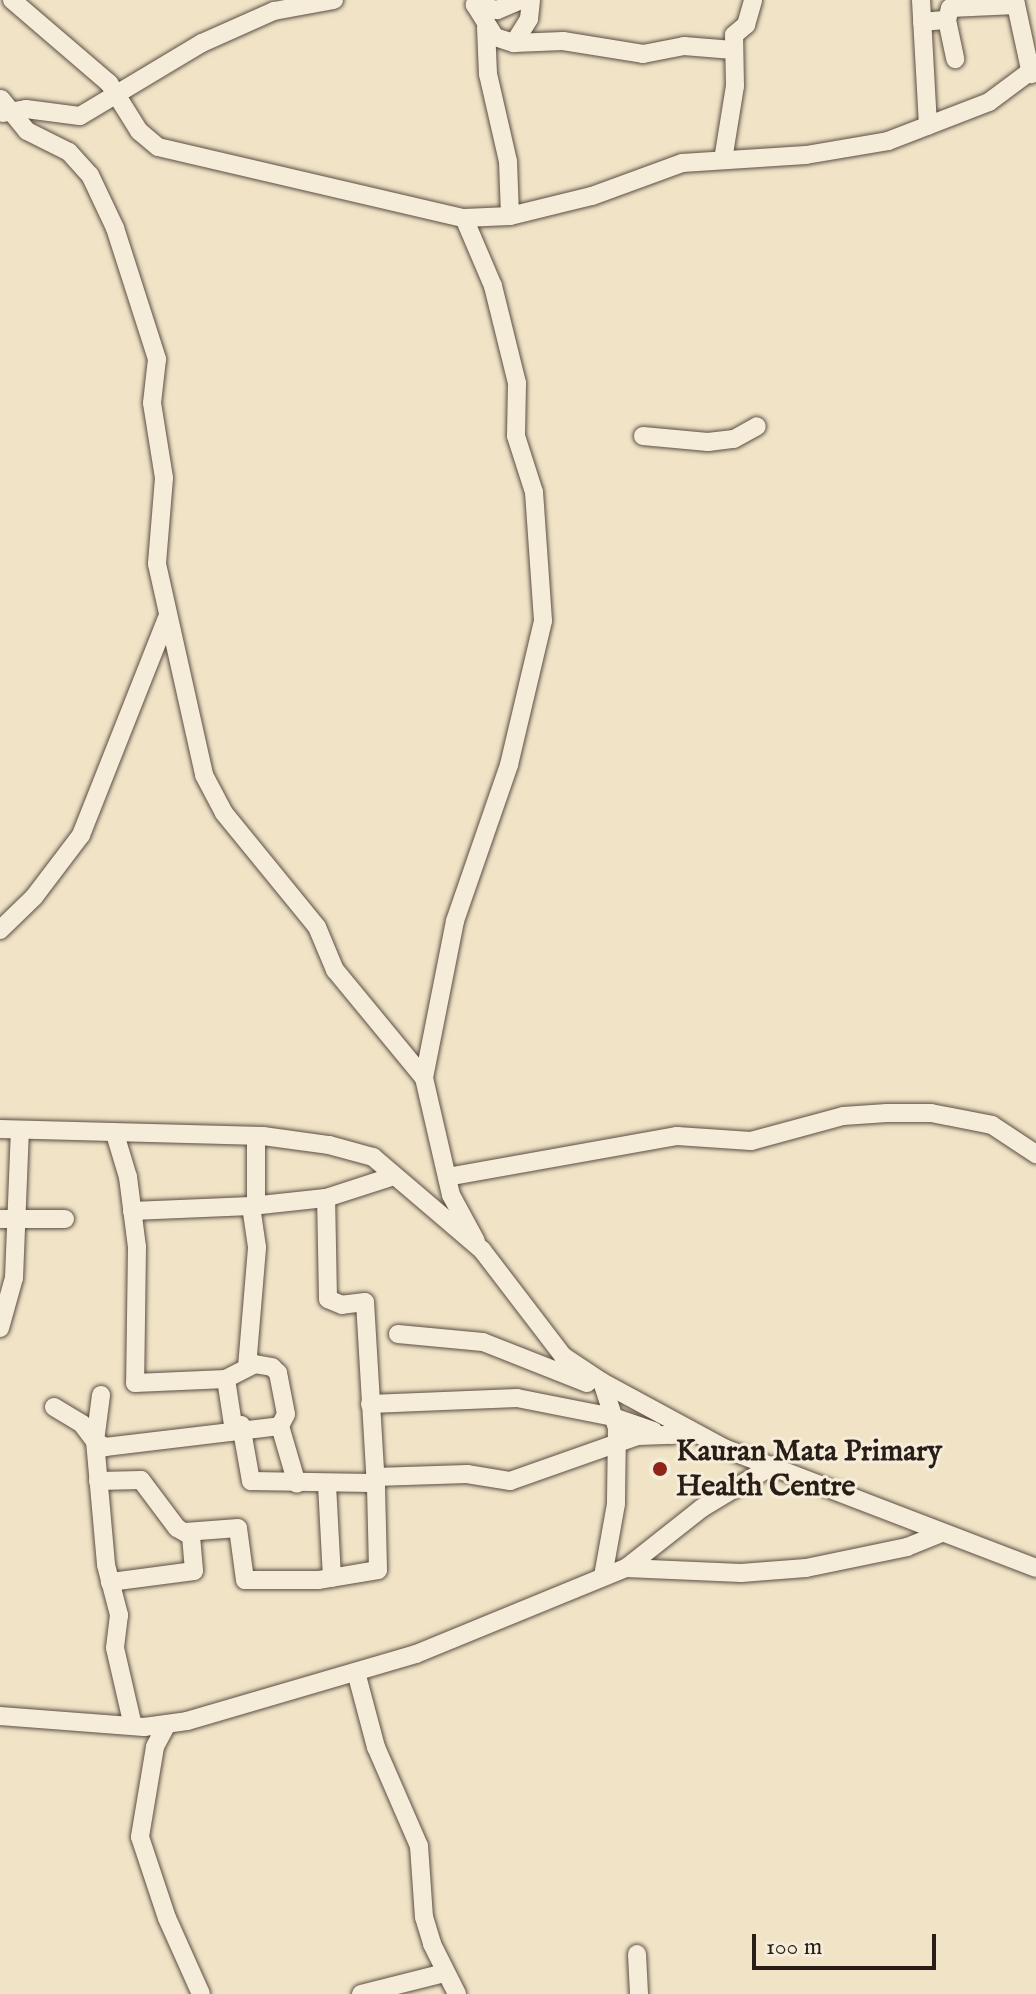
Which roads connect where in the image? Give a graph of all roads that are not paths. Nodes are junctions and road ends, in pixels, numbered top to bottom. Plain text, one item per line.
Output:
1 (12, 0) edge
2 (334, 0) edge
3 (521, 0) edge
4 (531, 0) edge
5 (753, 0) edge
6 (921, 0) edge
7 (468, 2) edge
8 (1015, 3) edge
9 (947, 20) junction
10 (922, 22) junction
11 (486, 27) junction
12 (514, 43) junction
13 (733, 50) junction
14 (955, 59) dead end
15 (1033, 70) edge
16 (117, 93) junction
17 (2, 104) edge
18 (928, 126) junction
19 (723, 160) junction
20 (510, 216) junction
21 (464, 218) junction
22 (757, 426) dead end
23 (643, 436) dead end
24 (168, 615) junction
25 (0, 930) edge
26 (424, 1078) junction
27 (0, 1129) edge
28 (20, 1130) junction
29 (115, 1134) junction
30 (256, 1136) junction
31 (1036, 1154) edge
32 (394, 1176) junction
33 (447, 1177) junction
34 (326, 1198) junction
35 (254, 1206) junction
36 (132, 1211) junction
37 (9, 1218) edge
38 (65, 1219) dead end
39 (482, 1250) junction
40 (0, 1328) edge
41 (398, 1334) dead end
42 (247, 1367) junction
43 (226, 1379) junction
44 (604, 1387) junction
45 (101, 1395) dead end
46 (370, 1404) junction
47 (54, 1407) dead end
48 (613, 1417) junction
49 (280, 1426) junction
50 (242, 1429) junction
51 (674, 1431) junction
52 (95, 1441) junction
53 (617, 1443) junction
54 (772, 1466) junction
55 (98, 1481) junction
56 (375, 1482) junction
57 (297, 1484) junction
58 (327, 1485) junction
59 (185, 1532) junction
60 (942, 1533) junction
61 (626, 1568) junction
62 (1036, 1568) edge
63 (603, 1576) junction
64 (332, 1578) junction
65 (110, 1582) junction
66 (356, 1672) junction
67 (0, 1716) edge
68 (167, 1724) junction
69 (133, 1726) junction
70 (637, 1954) dead end
71 (444, 1973) junction
72 (201, 1994) edge
73 (361, 1994) edge
74 (457, 1994) edge
75 (639, 1994) edge

1 - 16 street
2 - 16 street
3 - 7 street
4 - 12 street
5 - 13 street
6 - 10 street
7 - 11 street
8 - 9 street
8 - 15 street
9 - 10 street
9 - 14 street
10 - 18 street
11 - 12 street
11 - 20 street
12 - 13 street
13 - 19 street
15 - 18 street
16 - 17 street
16 - 21 street
17 - 24 street
18 - 19 street
19 - 20 street
20 - 21 street
21 - 26 street
22 - 23 street
24 - 25 street
24 - 26 street
26 - 33 street
27 - 28 street
28 - 29 street
28 - 37 street
29 - 30 street
29 - 36 street
30 - 32 street
30 - 35 street
31 - 33 street
32 - 34 street
32 - 39 street
33 - 39 street
34 - 35 street
34 - 46 street
35 - 36 street
35 - 42 street
36 - 43 street
37 - 38 street
37 - 40 street
39 - 44 street
41 - 44 street
42 - 43 street
42 - 49 street
43 - 50 street
44 - 48 street
44 - 51 street
45 - 52 street
46 - 48 street
46 - 56 street
47 - 52 street
48 - 51 street
48 - 53 street
49 - 50 street
49 - 57 street
50 - 52 street
50 - 57 street
51 - 53 street
51 - 54 street
52 - 55 street
53 - 56 street
53 - 63 street
54 - 60 street
54 - 61 street
55 - 59 street
55 - 65 street
56 - 58 street
56 - 64 street
57 - 58 street
58 - 64 street
59 - 64 street
59 - 65 street
60 - 61 street
60 - 62 street
61 - 63 street
63 - 66 street
65 - 69 street
66 - 68 street
66 - 71 street
67 - 69 street
68 - 69 street
68 - 72 street
70 - 75 street
71 - 73 street
71 - 74 street

